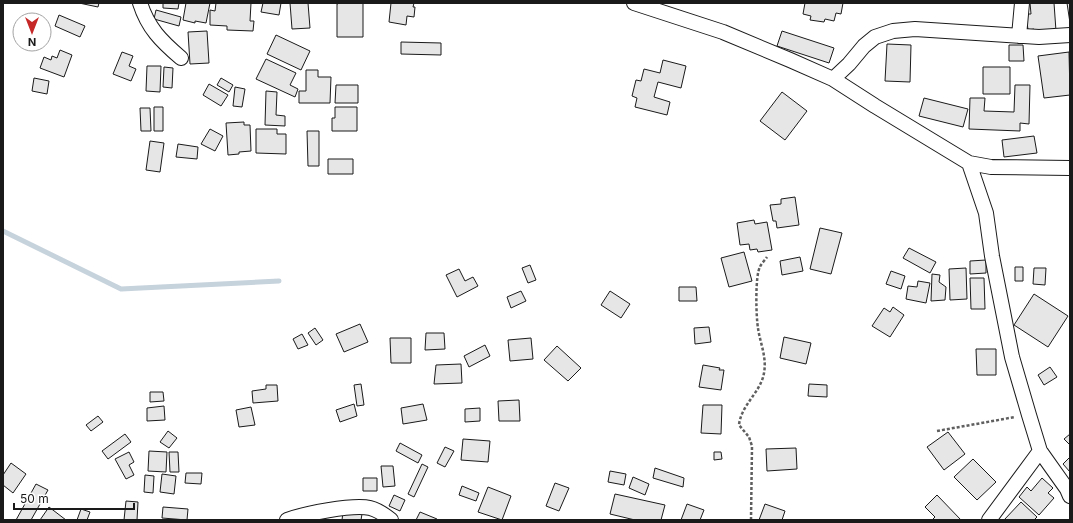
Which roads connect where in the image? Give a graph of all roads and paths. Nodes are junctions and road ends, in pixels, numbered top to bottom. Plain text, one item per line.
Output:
1 (140, 3) edge
2 (634, 3) edge
3 (1022, 3) edge
4 (1070, 35) edge
5 (1019, 36) junction
6 (181, 58) dead end
7 (833, 79) junction
8 (968, 163) junction
9 (1070, 168) edge
10 (767, 257) dead end
11 (1029, 415) junction
12 (937, 431) dead end
13 (1040, 451) junction
14 (1070, 496) edge
15 (287, 520) edge
16 (391, 520) edge
17 (751, 520) edge
18 (989, 520) edge

1 - 6 street
2 - 7 street
3 - 5 street
4 - 5 street
5 - 7 street
7 - 8 street
8 - 9 street
8 - 11 street
10 - 17 path
11 - 12 path
11 - 13 street
13 - 14 street
13 - 18 street
15 - 16 street

